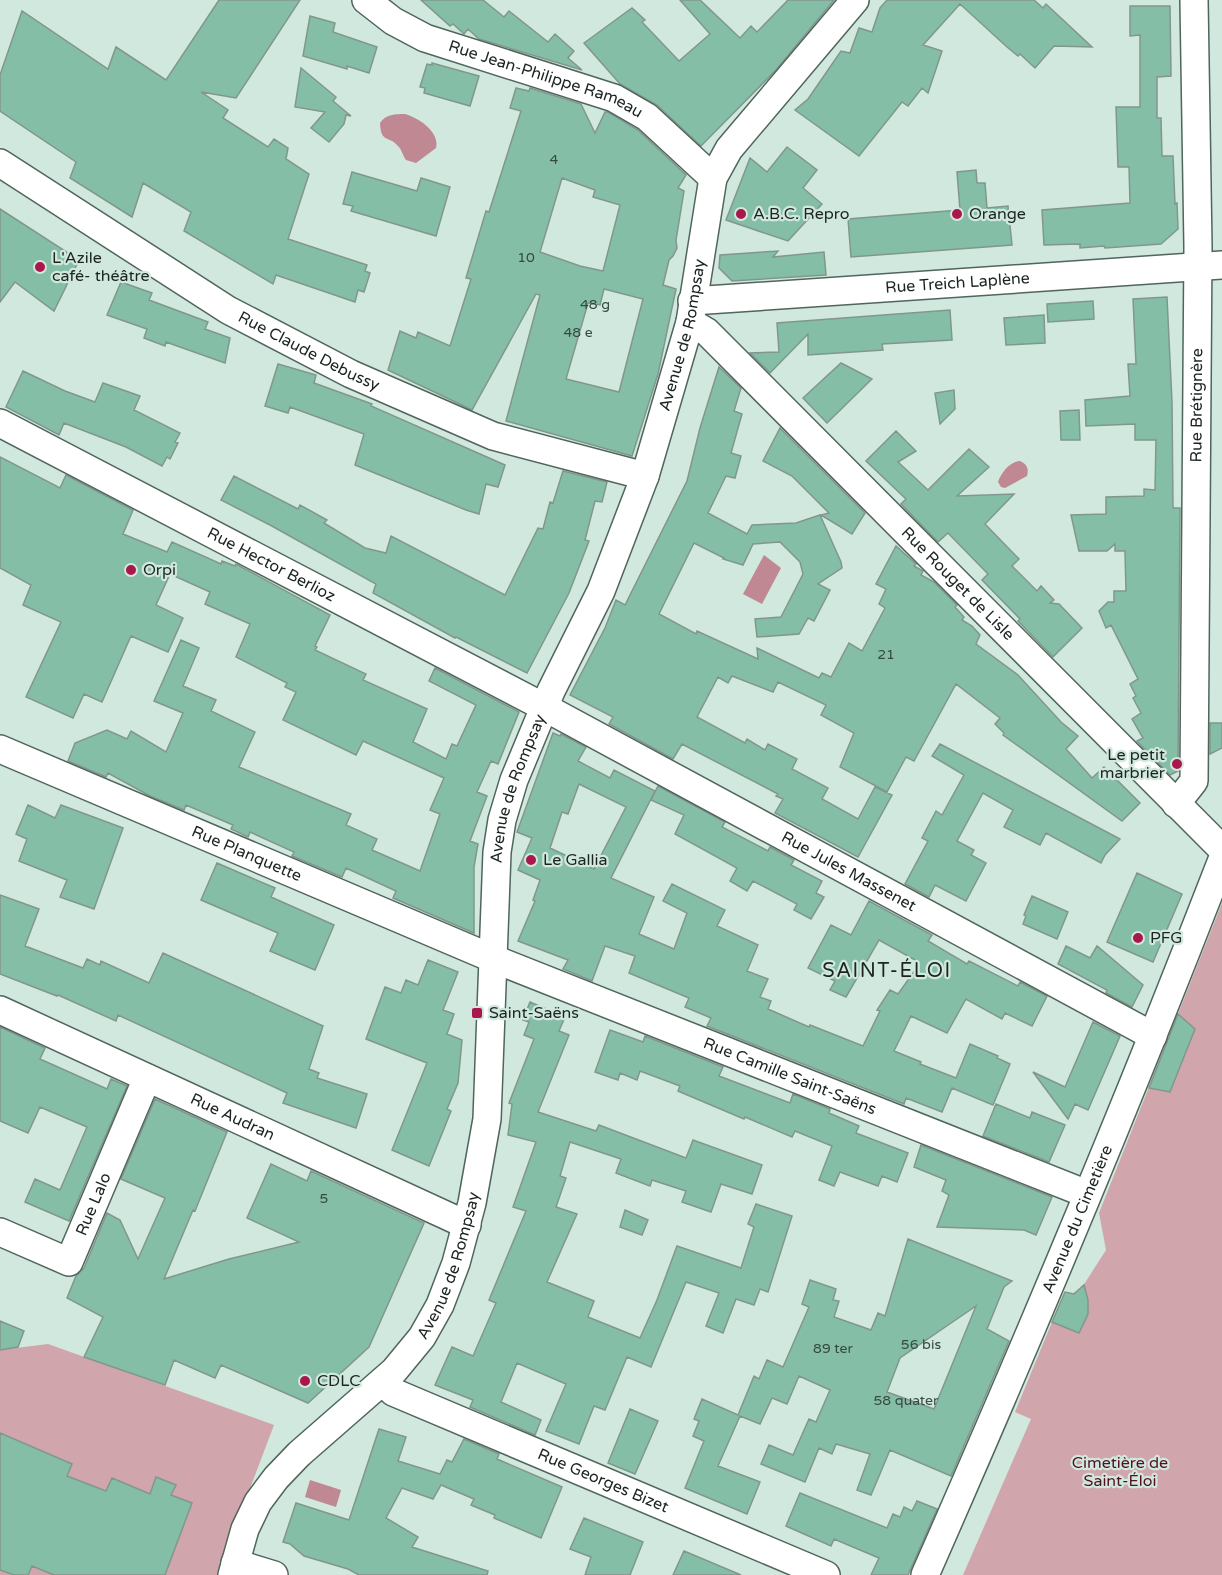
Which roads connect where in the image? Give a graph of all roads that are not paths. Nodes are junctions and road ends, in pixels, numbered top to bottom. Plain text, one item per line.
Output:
1 (366, 0) edge
2 (855, 0) edge
3 (1194, 0) edge
4 (0, 163) edge
5 (713, 178) junction
6 (1210, 266) edge
7 (691, 312) junction
8 (0, 423) edge
9 (645, 476) junction
10 (544, 706) junction
11 (0, 749) edge
12 (1176, 804) junction
13 (1222, 849) edge
14 (1222, 860) edge
15 (494, 959) junction
16 (0, 1010) edge
17 (1152, 1036) junction
18 (147, 1077) junction
19 (1087, 1194) junction
20 (467, 1225) junction
21 (0, 1232) edge
22 (383, 1381) junction
23 (234, 1569) edge
24 (274, 1575) edge
25 (826, 1575) edge
26 (925, 1575) edge

1 - 5 street, Rue Jean-Philippe Rameau
2 - 5 street, Avenue de Rompsay
3 - 6 street, Rue Brétignère
4 - 9 street, Rue Claude Debussy
5 - 7 street, Avenue de Rompsay
6 - 7 street, Rue Treich Laplène
6 - 12 street, Rue Brétignère
7 - 9 street, Avenue de Rompsay
7 - 12 street, Rue Rouget de Lisle
8 - 10 street, Rue Hector Berlioz
9 - 10 street, Avenue de Rompsay
10 - 15 street, Avenue de Rompsay
10 - 17 street, Rue Jules Massenet
11 - 15 street, Rue Planquette
12 - 13 street, Rue Rouget de Lisle
14 - 17 street, Avenue du Cimetière
15 - 19 street, Rue Camille Saint-Saëns
15 - 20 street, Avenue de Rompsay
16 - 18 street, Rue Audran
17 - 19 street, Avenue du Cimetière
18 - 20 street, Rue Audran
18 - 21 street, Rue Lalo
19 - 26 street, Avenue du Cimetière
20 - 22 street, Avenue de Rompsay
22 - 23 street, Avenue de Rompsay
22 - 25 street, Rue Georges Bizet
23 - 24 street

